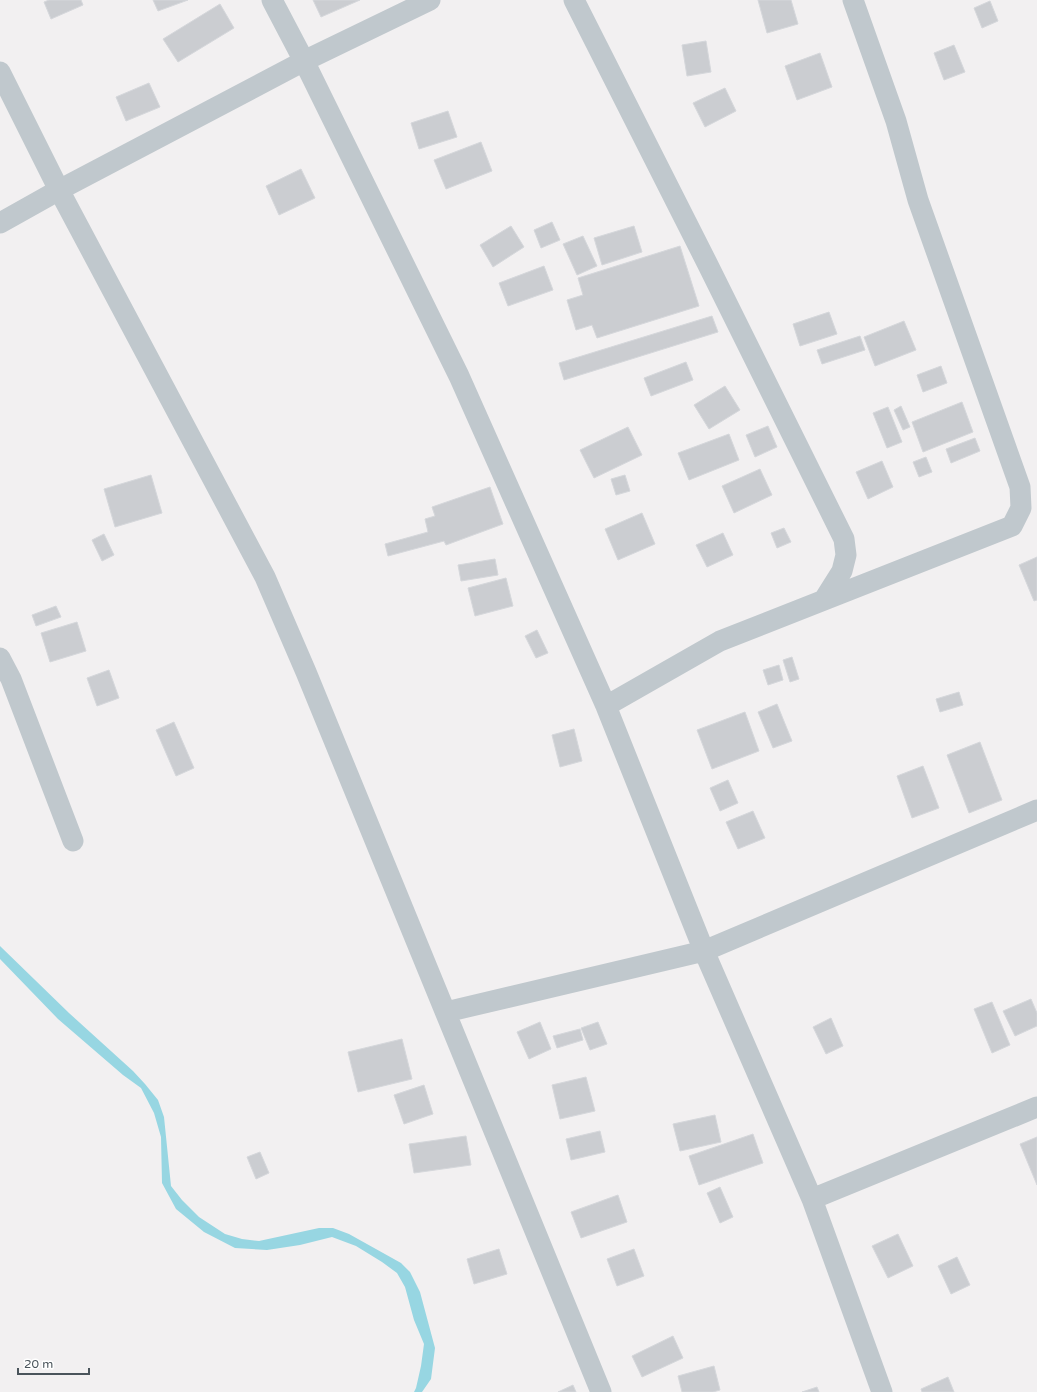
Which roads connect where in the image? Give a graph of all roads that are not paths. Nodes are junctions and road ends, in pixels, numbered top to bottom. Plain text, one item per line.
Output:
1 (272, 0) edge
2 (430, 0) edge
3 (574, 0) edge
4 (853, 0) edge
5 (304, 61) junction
6 (0, 72) edge
7 (59, 190) junction
8 (0, 223) edge
9 (825, 598) junction
10 (0, 658) edge
11 (606, 706) junction
12 (1037, 810) edge
13 (73, 841) dead end
14 (704, 950) junction
15 (446, 1012) junction
16 (1037, 1107) edge
17 (812, 1200) junction
18 (601, 1392) edge
19 (882, 1392) edge

1 - 5 street
2 - 5 street
3 - 9 street
4 - 9 street
5 - 7 street
5 - 11 street
6 - 7 street
7 - 8 street
7 - 15 street
9 - 11 street
10 - 13 street
11 - 14 street
12 - 14 street
14 - 15 street
14 - 17 street
15 - 18 street
16 - 17 street
17 - 19 street

